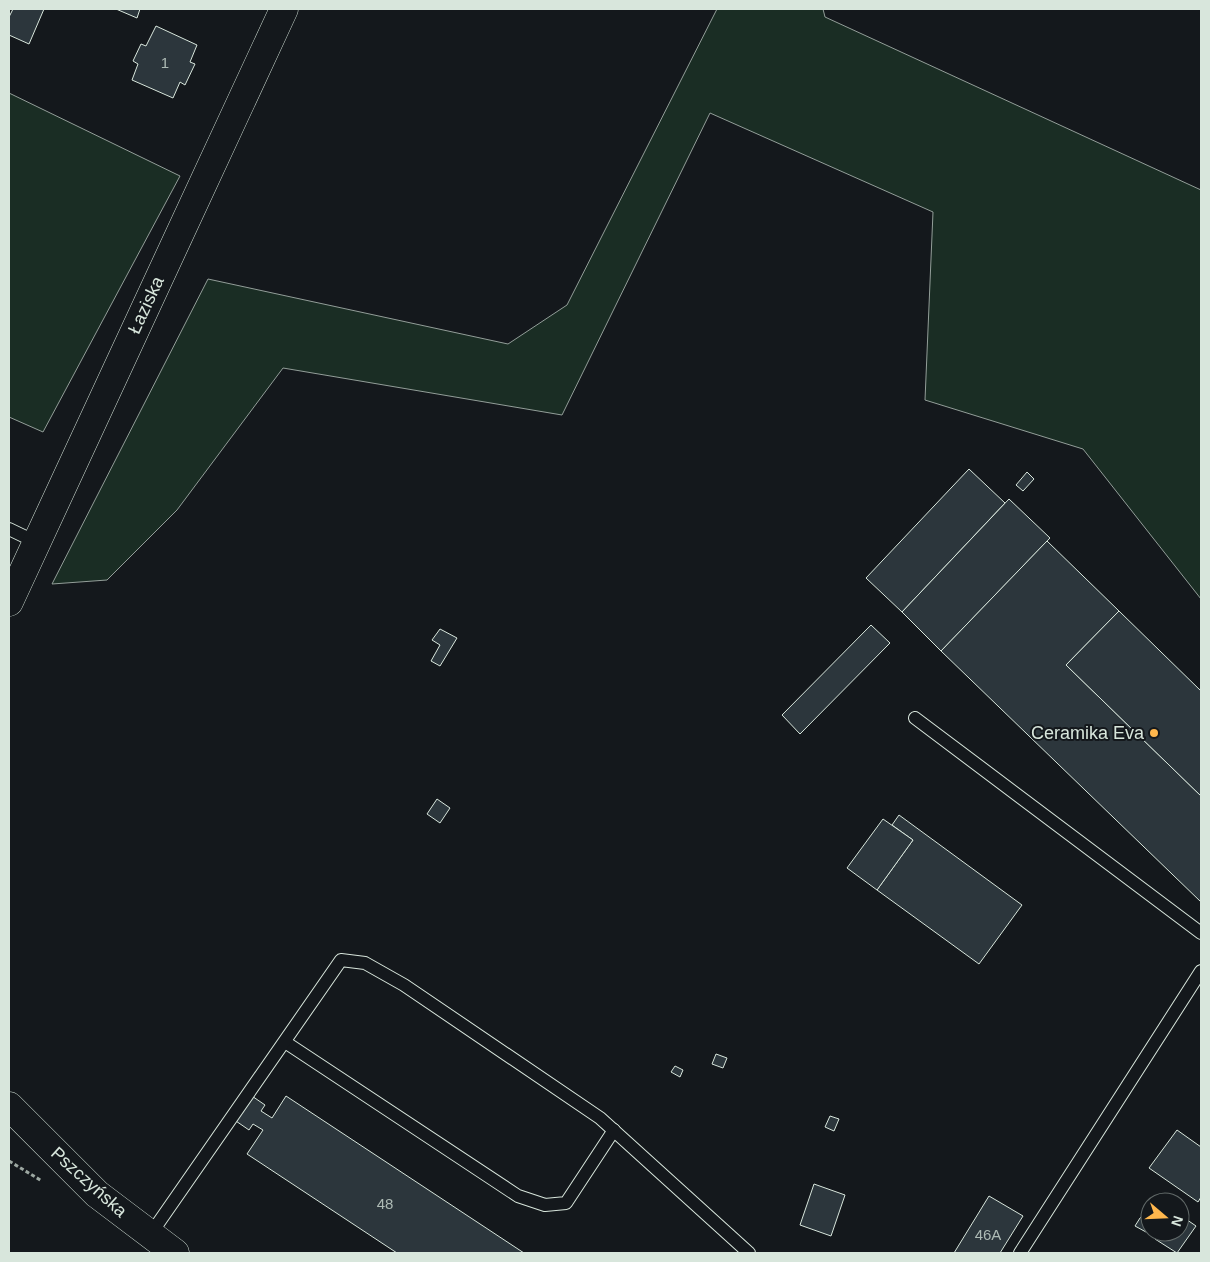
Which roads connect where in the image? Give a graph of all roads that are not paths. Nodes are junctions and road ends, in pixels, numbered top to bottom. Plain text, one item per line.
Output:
1 (284, 9) edge
2 (9, 529) edge
3 (36, 542) junction
4 (9, 602) edge
5 (915, 718) dead end
6 (1201, 933) edge
7 (1201, 972) edge
8 (285, 1042) junction
9 (9, 1106) edge
10 (614, 1130) junction
11 (150, 1235) junction
12 (174, 1253) edge
13 (749, 1253) edge
14 (1020, 1253) edge

1 - 3 street, Łaziska
2 - 3 lane
3 - 4 street, Łaziska
5 - 6 lane
7 - 14 lane
8 - 10 lane
8 - 10 lane
8 - 11 lane
9 - 11 street, Pszczyńska
10 - 13 lane
11 - 12 street, Pszczyńska

